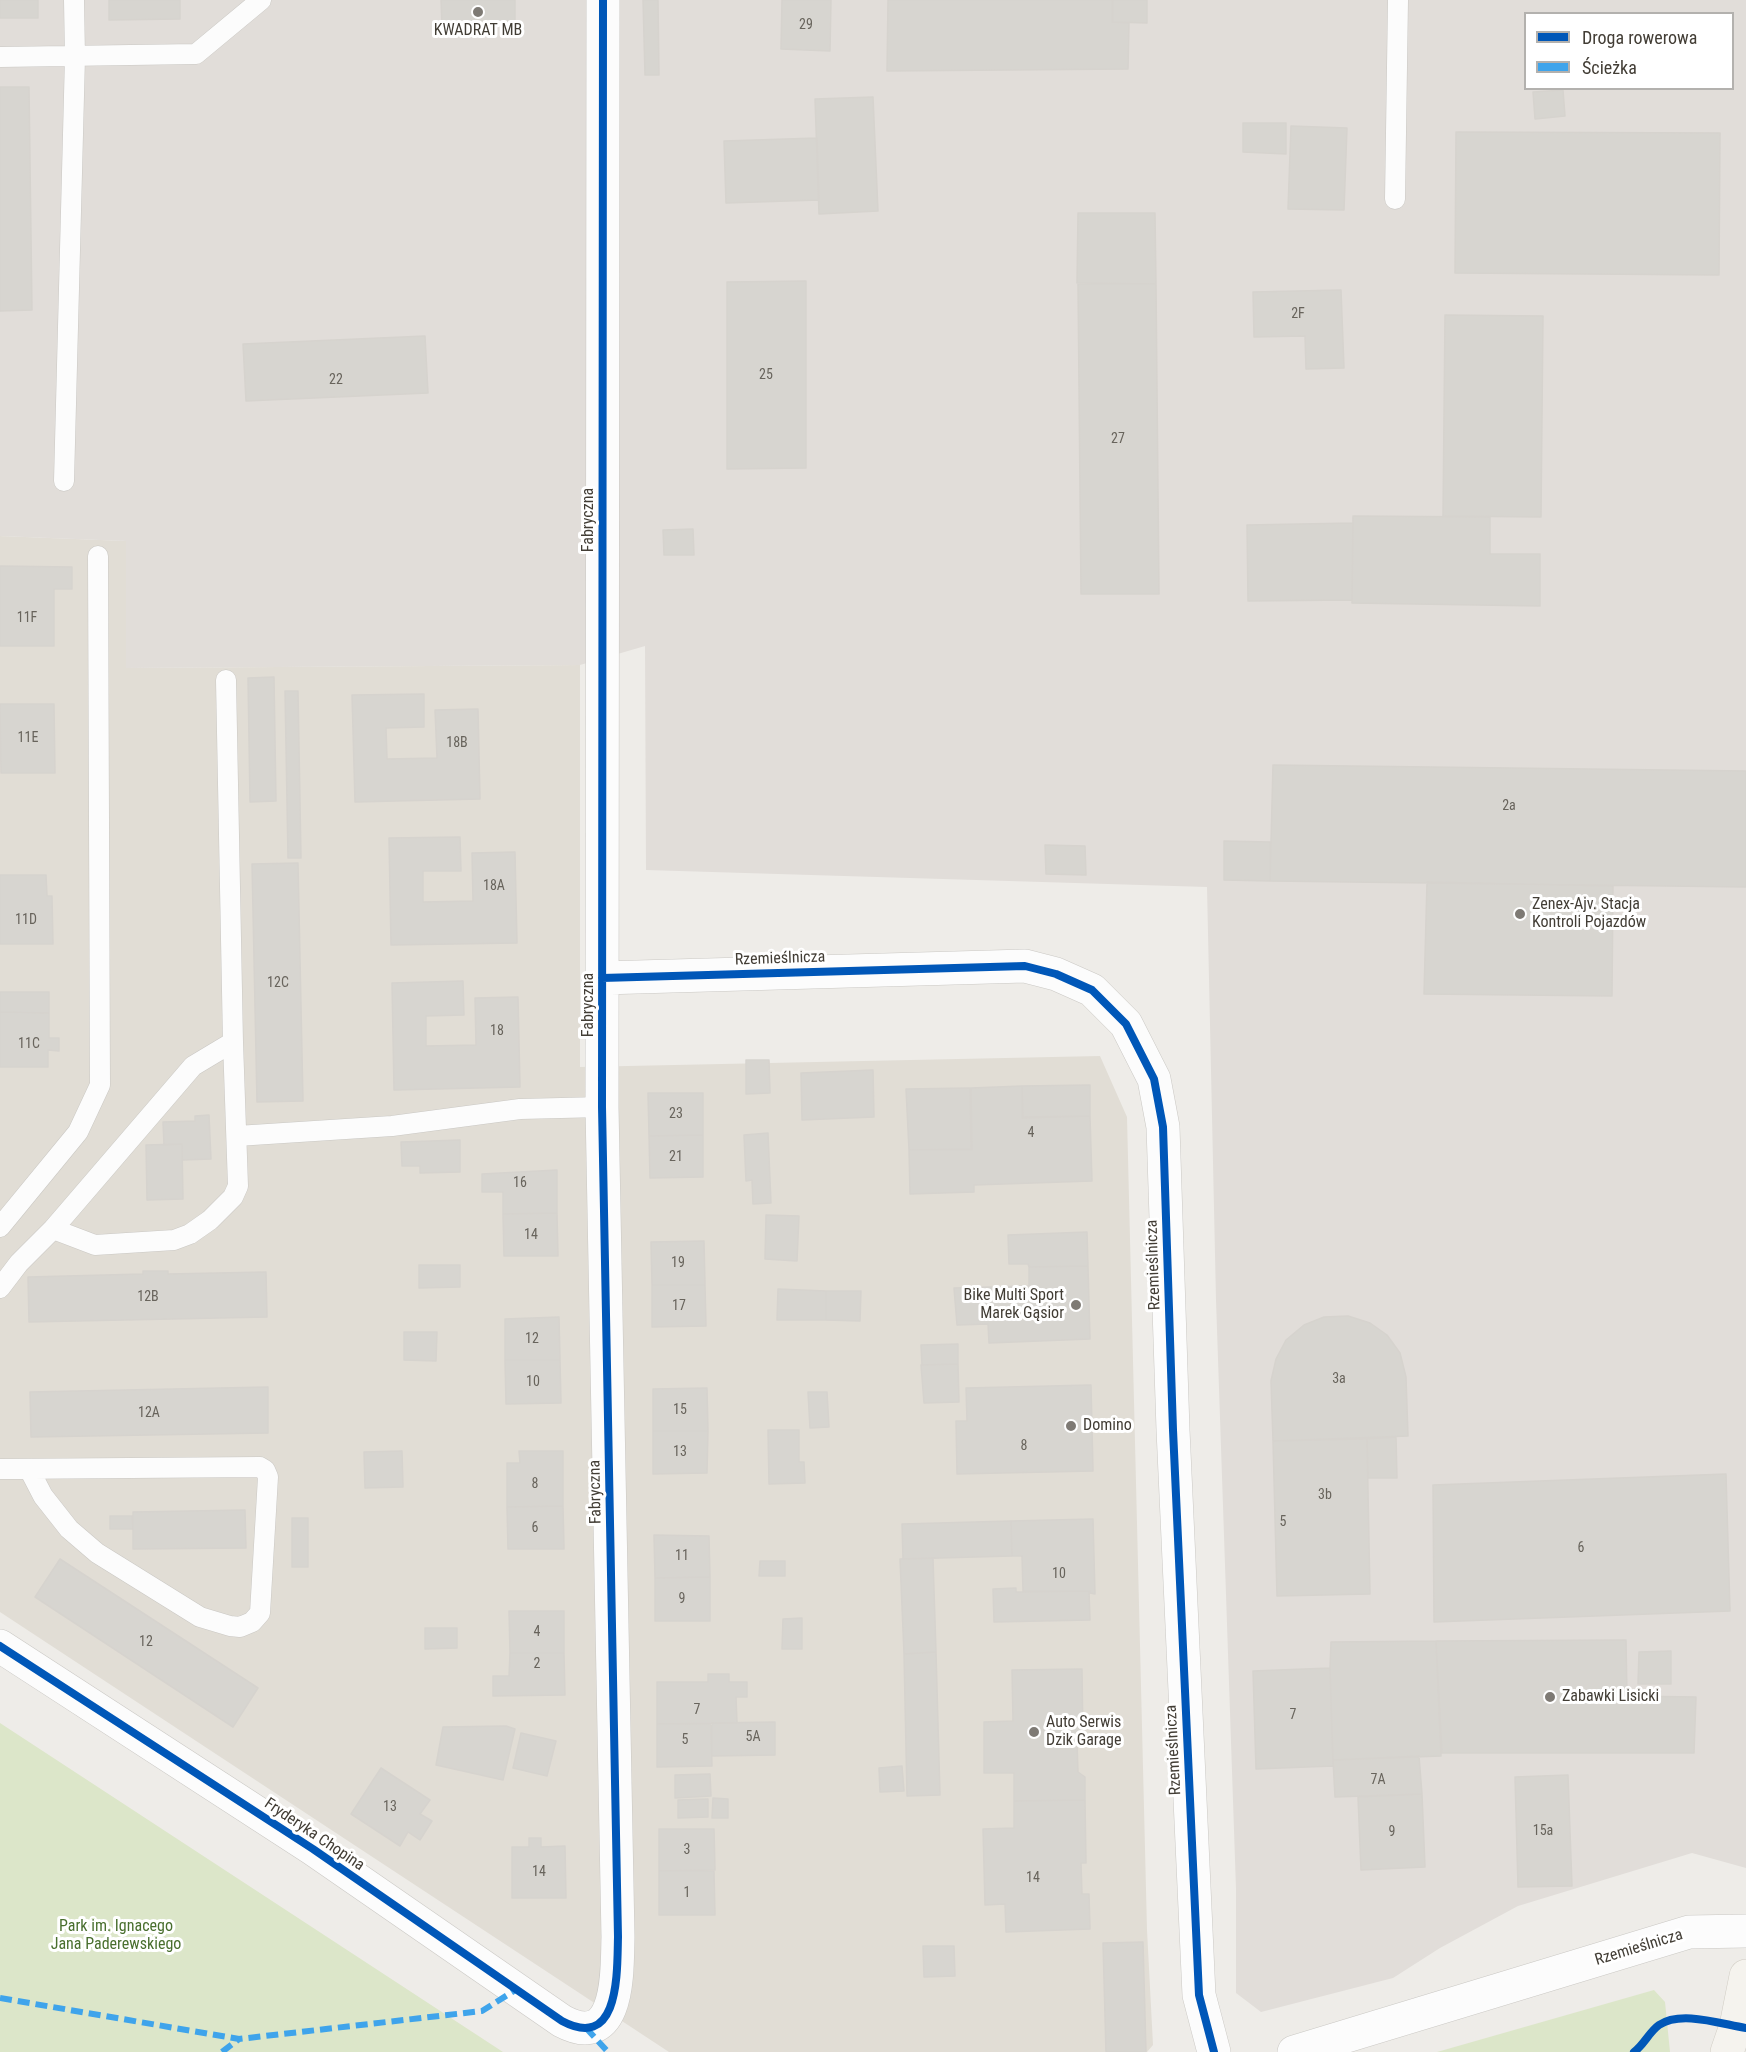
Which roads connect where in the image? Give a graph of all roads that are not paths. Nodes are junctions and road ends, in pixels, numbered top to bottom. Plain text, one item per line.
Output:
1 (74, 0) edge
2 (261, 0) edge
3 (603, 0) edge
4 (1398, 0) edge
5 (0, 57) edge
6 (75, 57) junction
7 (1395, 199) dead end
8 (64, 481) dead end
9 (98, 556) dead end
10 (226, 681) dead end
11 (602, 978) junction
12 (232, 1042) junction
13 (602, 1107) junction
14 (237, 1136) junction
15 (0, 1227) edge
16 (53, 1229) junction
17 (0, 1288) edge
18 (0, 1469) edge
19 (29, 1469) junction
20 (0, 1646) edge
21 (1746, 1931) edge
22 (1746, 1976) edge
23 (609, 2010) joint
24 (1214, 2052) edge
25 (1294, 2052) edge
26 (1727, 2052) edge

1 - 6 lane
2 - 6 lane
3 - 11 street, Fabryczna
4 - 7 lane
5 - 6 lane
6 - 8 lane
9 - 15 lane
10 - 12 lane
11 - 13 street, Fabryczna
11 - 24 street, Rzemieślnicza
12 - 14 lane
12 - 16 lane
13 - 14 lane
13 - 23 street, Fabryczna
14 - 16 lane
16 - 17 lane
18 - 19 lane
19 - 19 lane
20 - 23 street, Fryderyka Chopina
21 - 25 street, Rzemieślnicza
22 - 26 street

